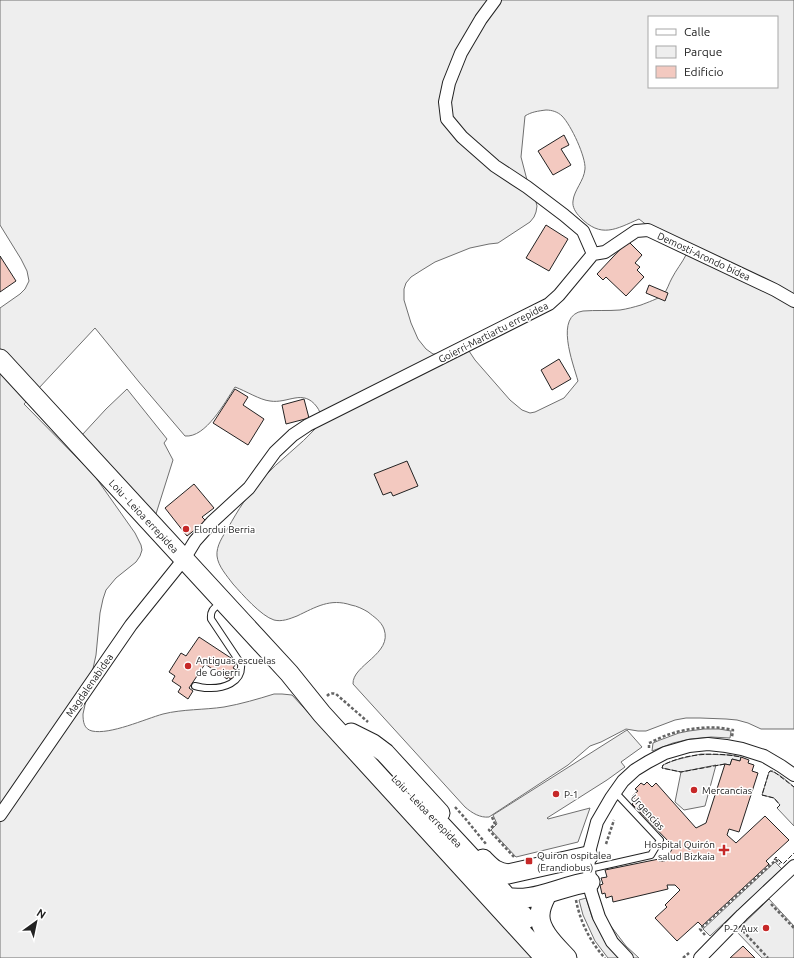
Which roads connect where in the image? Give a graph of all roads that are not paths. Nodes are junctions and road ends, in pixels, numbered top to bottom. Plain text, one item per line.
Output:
1 (495, 0) edge
2 (592, 254) junction
3 (794, 301) edge
4 (0, 359) edge
5 (184, 559) junction
6 (223, 601) junction
7 (289, 673) junction
8 (195, 686) dead end
9 (351, 733) junction
10 (794, 775) edge
11 (615, 792) junction
12 (400, 800) junction
13 (0, 815) edge
14 (556, 863) junction
15 (788, 866) edge
16 (590, 870) junction
17 (553, 892) junction
18 (508, 898) junction
19 (696, 954) edge
20 (545, 958) edge
21 (556, 958) edge
22 (567, 958) edge
23 (627, 958) edge

1 - 2 street
2 - 3 street, Demosti-Arondo bidea
2 - 5 street, Goierri-Martiartu errepidea
4 - 5 main road, Loiu - Leioa errepidea
5 - 6 main road, Loiu - Leioa errepidea
5 - 13 street, Magdalenabidea
6 - 7 main road, Loiu - Leioa errepidea
6 - 8 lane
7 - 9 main road, Loiu - Leioa errepidea
7 - 12 main road, Loiu - Leioa errepidea
9 - 14 main road
9 - 18 main road, Loiu - Leioa errepidea
10 - 11 street
11 - 16 street
11 - 16 lane, Urgencias
12 - 18 main road
12 - 20 main road, Loiu - Leioa errepidea
14 - 16 main road
14 - 17 main road
15 - 19 street
16 - 17 main road
16 - 23 street
17 - 18 main road
17 - 22 main road
18 - 21 main road, Loiu - Leioa errepidea

